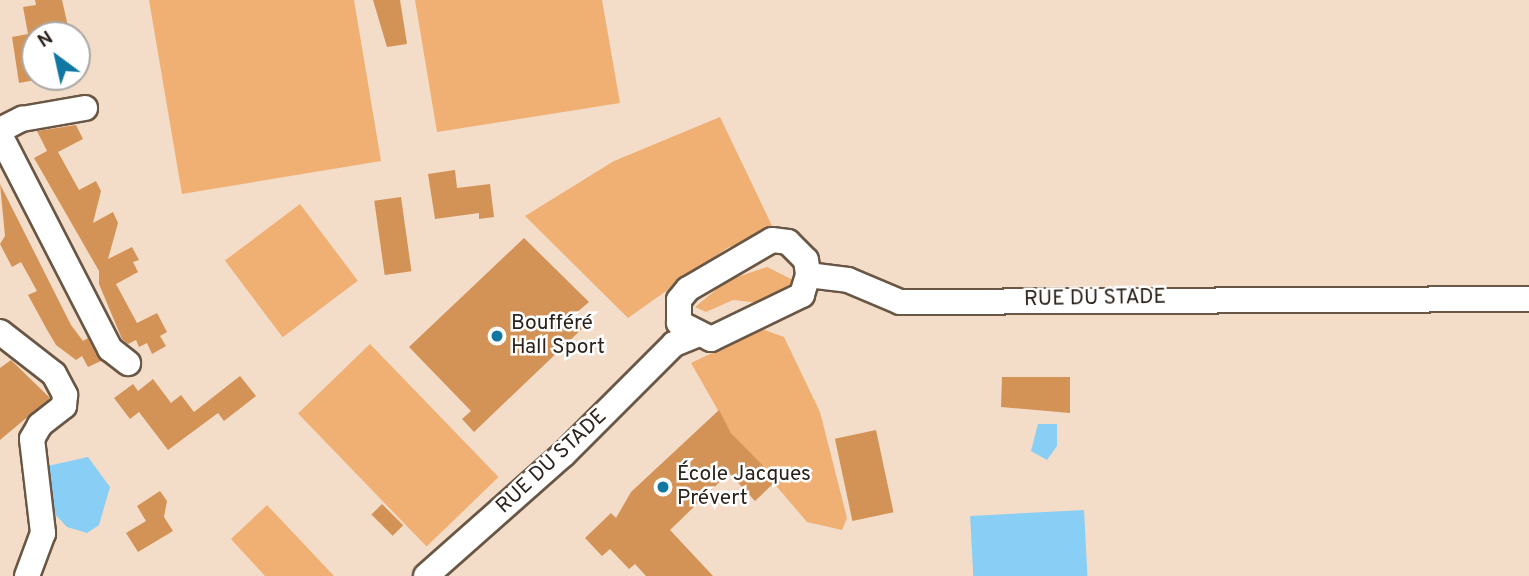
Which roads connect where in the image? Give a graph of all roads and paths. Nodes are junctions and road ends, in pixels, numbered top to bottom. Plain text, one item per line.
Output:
1 (85, 107) dead end
2 (0, 132) edge
3 (808, 275) junction
4 (1529, 299) edge
5 (0, 332) edge
6 (683, 334) junction
7 (128, 363) dead end
8 (27, 576) edge
9 (426, 576) edge

1 - 2 street
2 - 7 street
3 - 4 street, RUE DU STADE
3 - 6 street
3 - 6 street
5 - 8 street
6 - 9 street, RUE DU STADE

